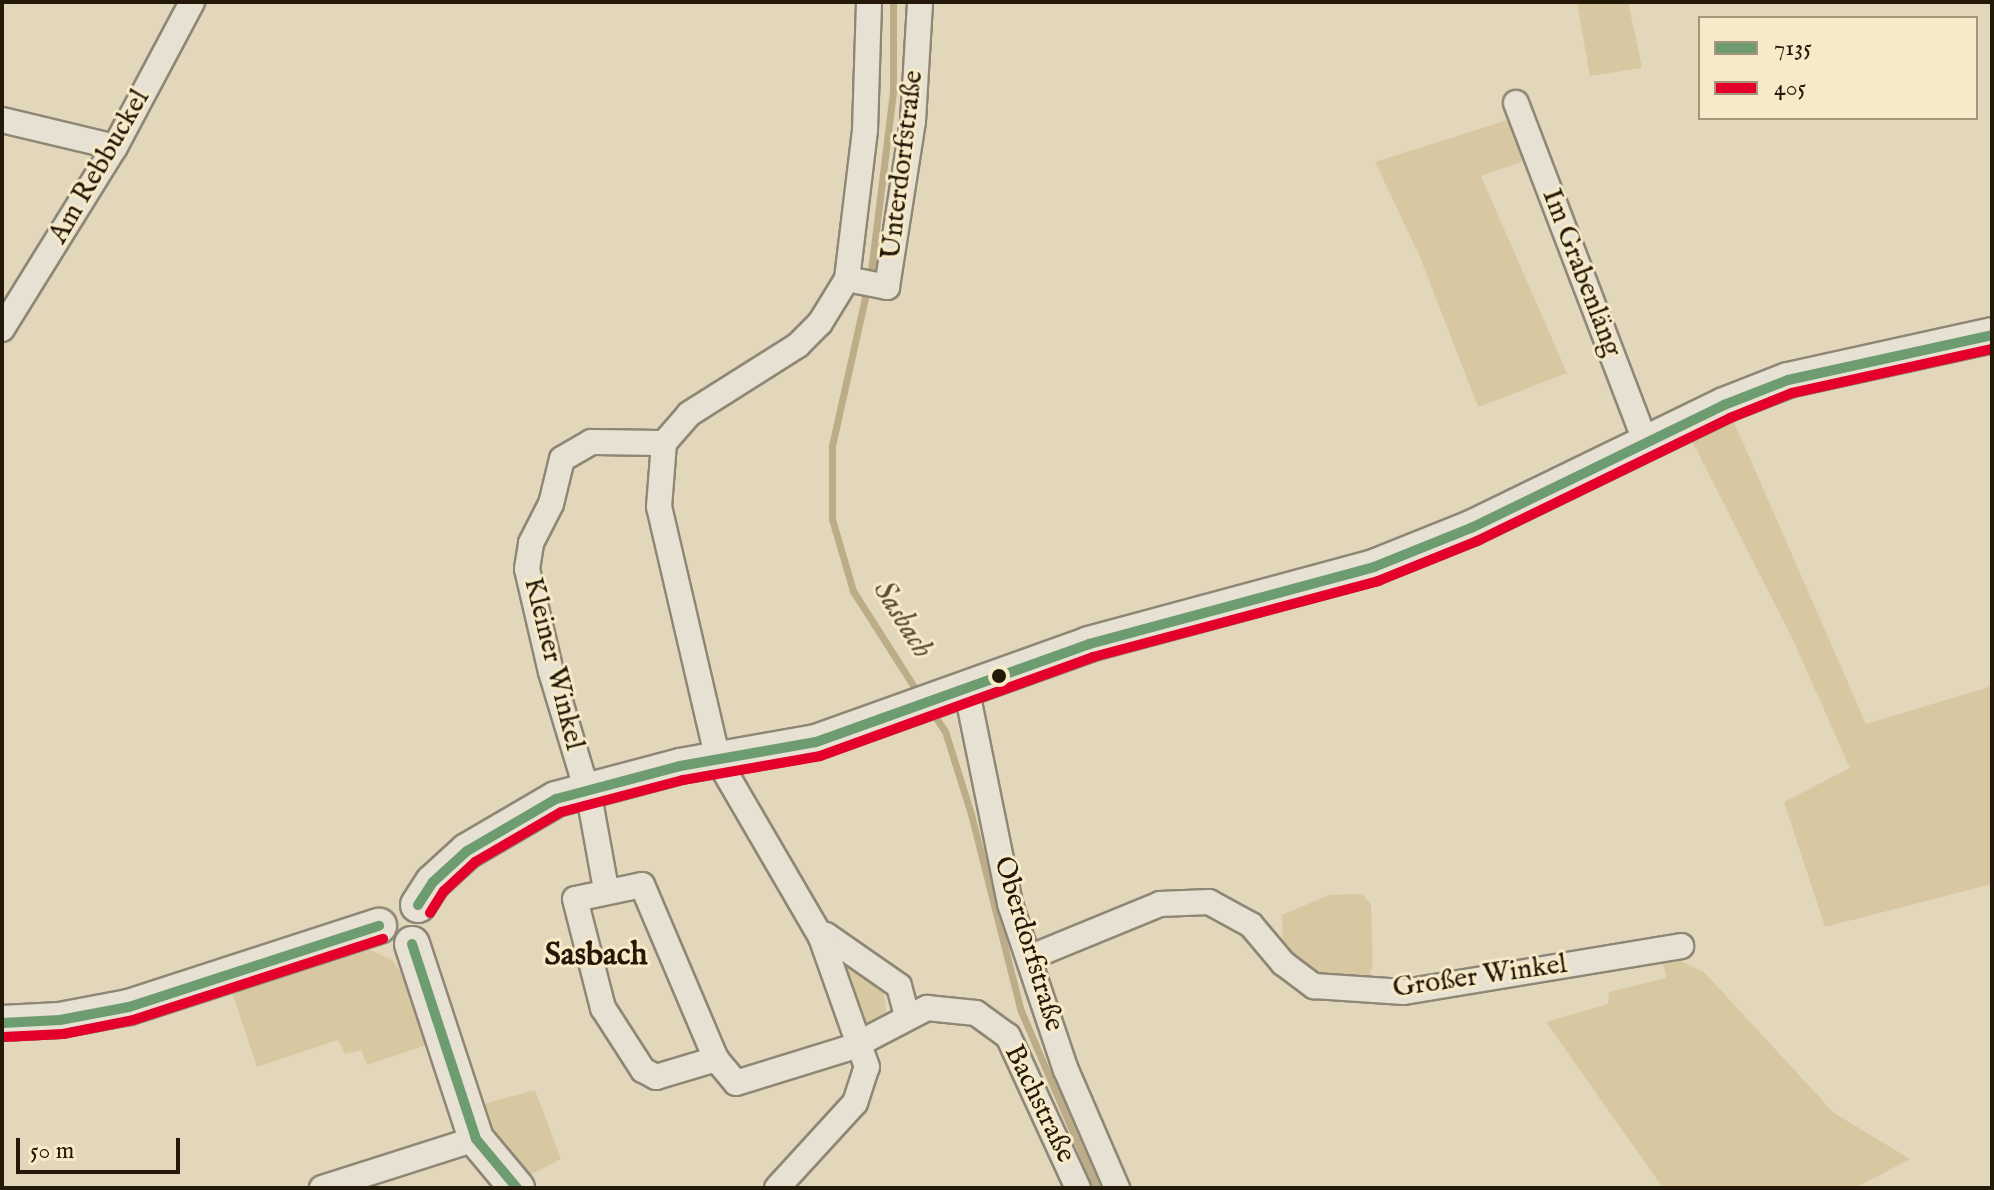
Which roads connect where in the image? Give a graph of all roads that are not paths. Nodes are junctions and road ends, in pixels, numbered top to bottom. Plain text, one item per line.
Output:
1 (192, 2) edge
2 (869, 2) edge
3 (920, 2) edge
4 (1516, 103) dead end
5 (2, 120) edge
6 (115, 147) junction
7 (851, 280) junction
8 (2, 329) edge
9 (1992, 335) edge
10 (664, 443) junction
11 (1646, 443) junction
12 (958, 695) junction
13 (718, 760) junction
14 (587, 790) junction
15 (606, 889) junction
16 (418, 905) junction
17 (379, 926) junction
18 (821, 937) junction
19 (412, 944) junction
20 (1681, 946) dead end
21 (1031, 957) junction
22 (907, 1016) junction
23 (2, 1023) edge
24 (862, 1043) junction
25 (716, 1059) junction
26 (476, 1139) junction
27 (322, 1188) edge
28 (517, 1188) edge
29 (777, 1188) edge
30 (1078, 1188) edge
31 (1117, 1188) edge

1 - 6 street, Am Rebbuckel
2 - 7 street
3 - 7 street, Unterdorfstraße
4 - 11 street, Im Grabenläng
5 - 6 street
6 - 8 street, Am Rebbuckel
7 - 10 street
9 - 11 street
10 - 13 street
10 - 14 street, Kleiner Winkel
11 - 12 street
12 - 13 street
12 - 21 street, Oberdorfstraße
13 - 14 street
13 - 18 street
14 - 15 street, Kleiner Winkel
14 - 16 street
15 - 25 street
15 - 25 street
16 - 17 street
16 - 19 street
17 - 19 street
17 - 23 street
18 - 22 street
18 - 24 street
19 - 26 street
20 - 21 street, Großer Winkel
21 - 31 street, Oberdorfstraße
22 - 24 street, Bachstraße
22 - 30 street, Bachstraße
24 - 25 street, Bachstraße
24 - 29 street
26 - 27 street
26 - 28 street

